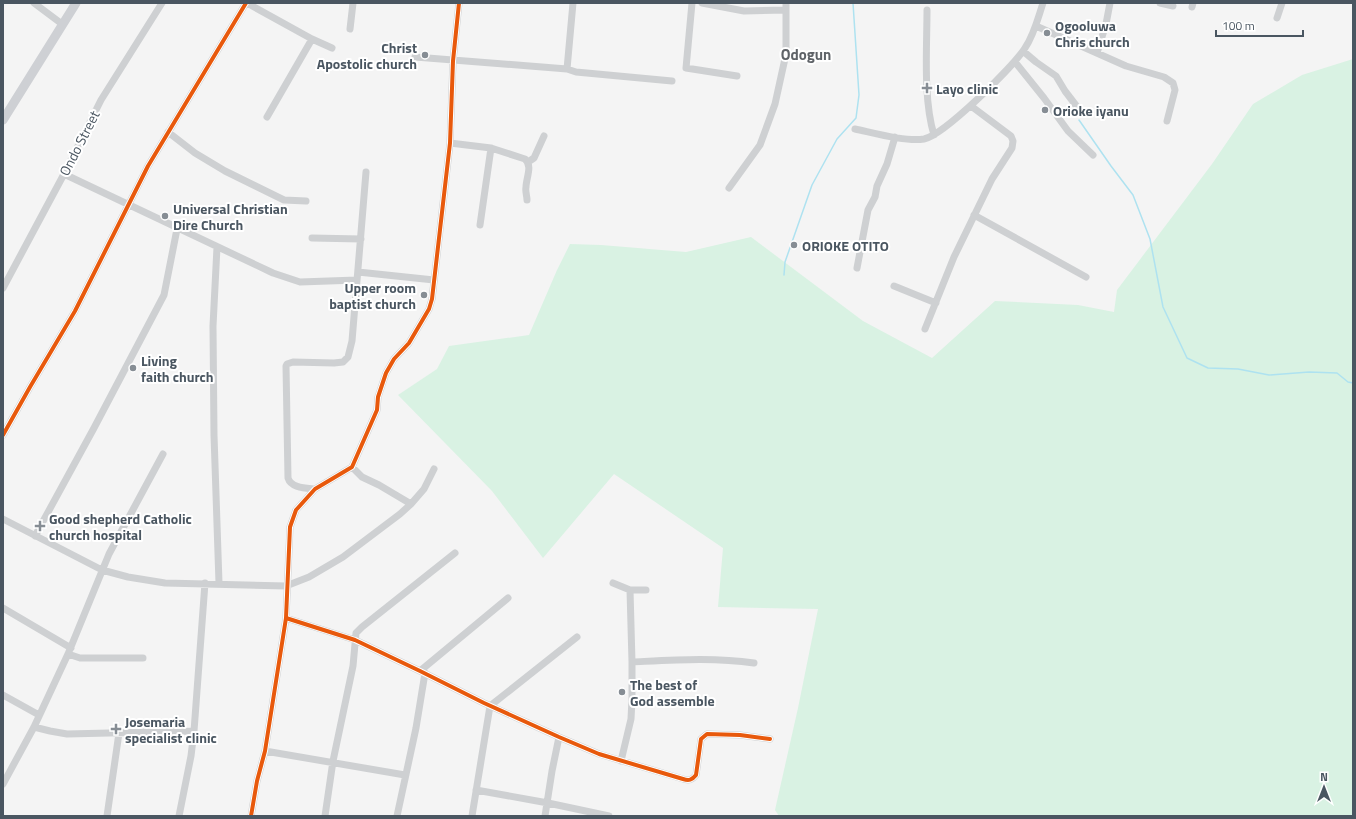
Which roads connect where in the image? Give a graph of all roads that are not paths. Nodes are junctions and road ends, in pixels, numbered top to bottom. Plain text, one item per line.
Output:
1 (34, 3) edge
2 (76, 3) edge
3 (162, 3) edge
4 (247, 3) edge
5 (353, 3) edge
6 (459, 3) edge
7 (573, 3) edge
8 (692, 3) edge
9 (706, 3) edge
10 (1043, 3) edge
11 (1110, 3) edge
12 (1160, 3) edge
13 (1282, 3) edge
14 (1173, 6) dead end
15 (786, 7) edge
16 (927, 10) dead end
17 (1277, 18) dead end
18 (62, 24) junction
19 (1036, 26) junction
20 (350, 29) dead end
21 (312, 39) junction
22 (332, 48) dead end
23 (1023, 51) junction
24 (1097, 53) junction
25 (415, 57) dead end
26 (453, 61) junction
27 (1016, 62) junction
28 (568, 69) junction
29 (737, 76) dead end
30 (672, 80) dead end
31 (970, 106) junction
32 (1078, 108) dead end
33 (267, 117) dead end
34 (3, 120) edge
35 (1167, 121) dead end
36 (856, 129) dead end
37 (168, 132) junction
38 (934, 135) junction
39 (544, 136) dead end
40 (895, 137) junction
41 (450, 144) junction
42 (491, 148) junction
43 (1094, 155) dead end
44 (528, 162) junction
45 (366, 172) dead end
46 (64, 174) junction
47 (730, 188) dead end
48 (527, 200) dead end
49 (306, 202) dead end
50 (128, 204) junction
51 (974, 215) junction
52 (480, 226) dead end
53 (177, 228) junction
54 (312, 238) dead end
55 (361, 239) junction
56 (217, 247) junction
57 (857, 268) dead end
58 (358, 272) junction
59 (1086, 277) dead end
60 (357, 280) junction
61 (434, 280) junction
62 (894, 286) dead end
63 (3, 288) edge
64 (936, 303) junction
65 (925, 329) dead end
66 (3, 435) edge
67 (163, 454) dead end
68 (352, 467) junction
69 (434, 469) dead end
70 (315, 489) junction
71 (411, 504) junction
72 (3, 520) edge
73 (35, 536) junction
74 (455, 553) dead end
75 (102, 570) junction
76 (206, 583) junction
77 (220, 583) junction
78 (613, 583) dead end
79 (286, 586) junction
80 (630, 590) junction
81 (646, 590) dead end
82 (508, 598) dead end
83 (3, 608) edge
84 (286, 618) junction
85 (577, 638) dead end
86 (355, 640) junction
87 (69, 651) junction
88 (143, 658) dead end
89 (632, 662) junction
90 (754, 664) dead end
91 (422, 672) junction
92 (3, 695) edge
93 (490, 706) junction
94 (39, 715) junction
95 (34, 727) junction
96 (194, 731) junction
97 (118, 733) junction
98 (559, 738) junction
99 (770, 739) dead end
100 (265, 750) junction
101 (621, 761) junction
102 (334, 762) junction
103 (405, 775) junction
104 (3, 784) edge
105 (476, 790) junction
106 (548, 803) junction
107 (107, 816) edge
108 (179, 816) edge
109 (251, 816) edge
110 (325, 816) edge
111 (397, 816) edge
112 (472, 816) edge
113 (545, 816) edge
114 (609, 816) edge

1 - 18 street
2 - 18 street
3 - 46 street, Ondo Street
4 - 21 street
4 - 37 street
5 - 20 street
6 - 26 street
7 - 28 street
8 - 29 street
9 - 15 street
10 - 19 street
11 - 24 street
12 - 14 street
13 - 17 street
15 - 47 street
16 - 38 street
18 - 34 street
19 - 23 street
19 - 24 street
21 - 22 street
21 - 33 street
23 - 27 street
23 - 32 street
24 - 35 street
25 - 26 street
26 - 28 street
26 - 41 street
27 - 31 street
27 - 43 street
28 - 30 street
31 - 38 street
31 - 51 street
36 - 40 street
37 - 49 street
37 - 50 street
38 - 40 street
39 - 44 street
40 - 57 street
41 - 42 street
41 - 61 street
42 - 44 street
42 - 52 street
44 - 48 street
45 - 55 street
46 - 50 street
46 - 63 street, Ondo Street
50 - 53 street
50 - 66 street
51 - 59 street
51 - 64 street
53 - 56 street
53 - 73 street
54 - 55 street
55 - 58 street
56 - 60 street
56 - 77 street
58 - 60 street
58 - 61 street
60 - 70 street
61 - 68 street
62 - 64 street
64 - 65 street
67 - 75 street
68 - 70 street
68 - 71 street
69 - 71 street
70 - 79 street
71 - 79 street
72 - 73 street
73 - 75 street
74 - 86 street
75 - 76 street
75 - 87 street
76 - 77 street
76 - 96 street
77 - 79 street
78 - 80 street
79 - 84 street
80 - 81 street
80 - 89 street
82 - 91 street
83 - 87 street
84 - 86 street
84 - 100 street
85 - 93 street
86 - 91 street
86 - 102 street
87 - 88 street
87 - 94 street
89 - 90 street
89 - 101 street
91 - 93 street
91 - 103 street
92 - 94 street
93 - 98 street
93 - 105 street
94 - 95 street
95 - 97 street
95 - 104 street
96 - 97 street
96 - 108 street
97 - 107 street
98 - 101 street
98 - 106 street
99 - 101 street
100 - 102 street
100 - 109 street
102 - 103 street
102 - 110 street
103 - 111 street
105 - 106 street
105 - 112 street
106 - 113 street
106 - 114 street

